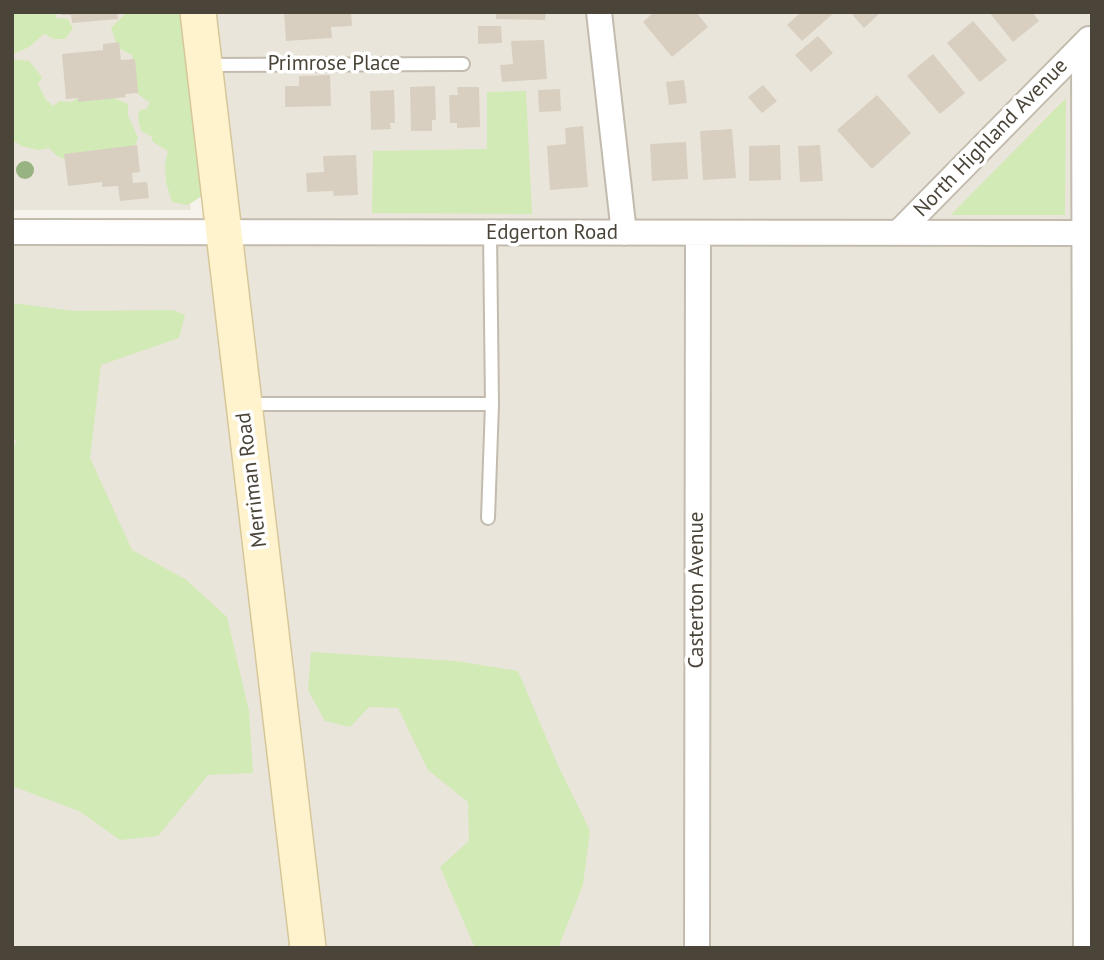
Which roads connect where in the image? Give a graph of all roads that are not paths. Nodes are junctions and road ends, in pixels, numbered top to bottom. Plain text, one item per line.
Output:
1 (198, 12) edge
2 (599, 12) edge
3 (1088, 40) edge
4 (463, 64) dead end
5 (205, 65) junction
6 (12, 232) edge
7 (224, 232) junction
8 (490, 233) junction
9 (624, 233) junction
10 (698, 233) junction
11 (898, 233) junction
12 (1088, 233) edge
13 (243, 404) junction
14 (492, 404) junction
15 (488, 517) dead end
16 (308, 948) edge
17 (697, 948) edge
18 (1087, 948) edge

1 - 5 main road, Merriman Road
2 - 9 street
3 - 11 street, North Highland Avenue
3 - 12 street, North Highland Avenue
4 - 5 lane, Primrose Place
5 - 7 main road, Merriman Road
6 - 7 street, Edgerton Road
7 - 8 street, Edgerton Road
7 - 13 main road, Merriman Road
8 - 9 street, Edgerton Road
8 - 14 lane
9 - 10 street, Edgerton Road
10 - 11 street, Edgerton Road
10 - 17 street, Casterton Avenue
11 - 12 street, Edgerton Road
12 - 18 street, North Highland Avenue
13 - 14 lane
13 - 16 main road, Merriman Road
14 - 15 lane

